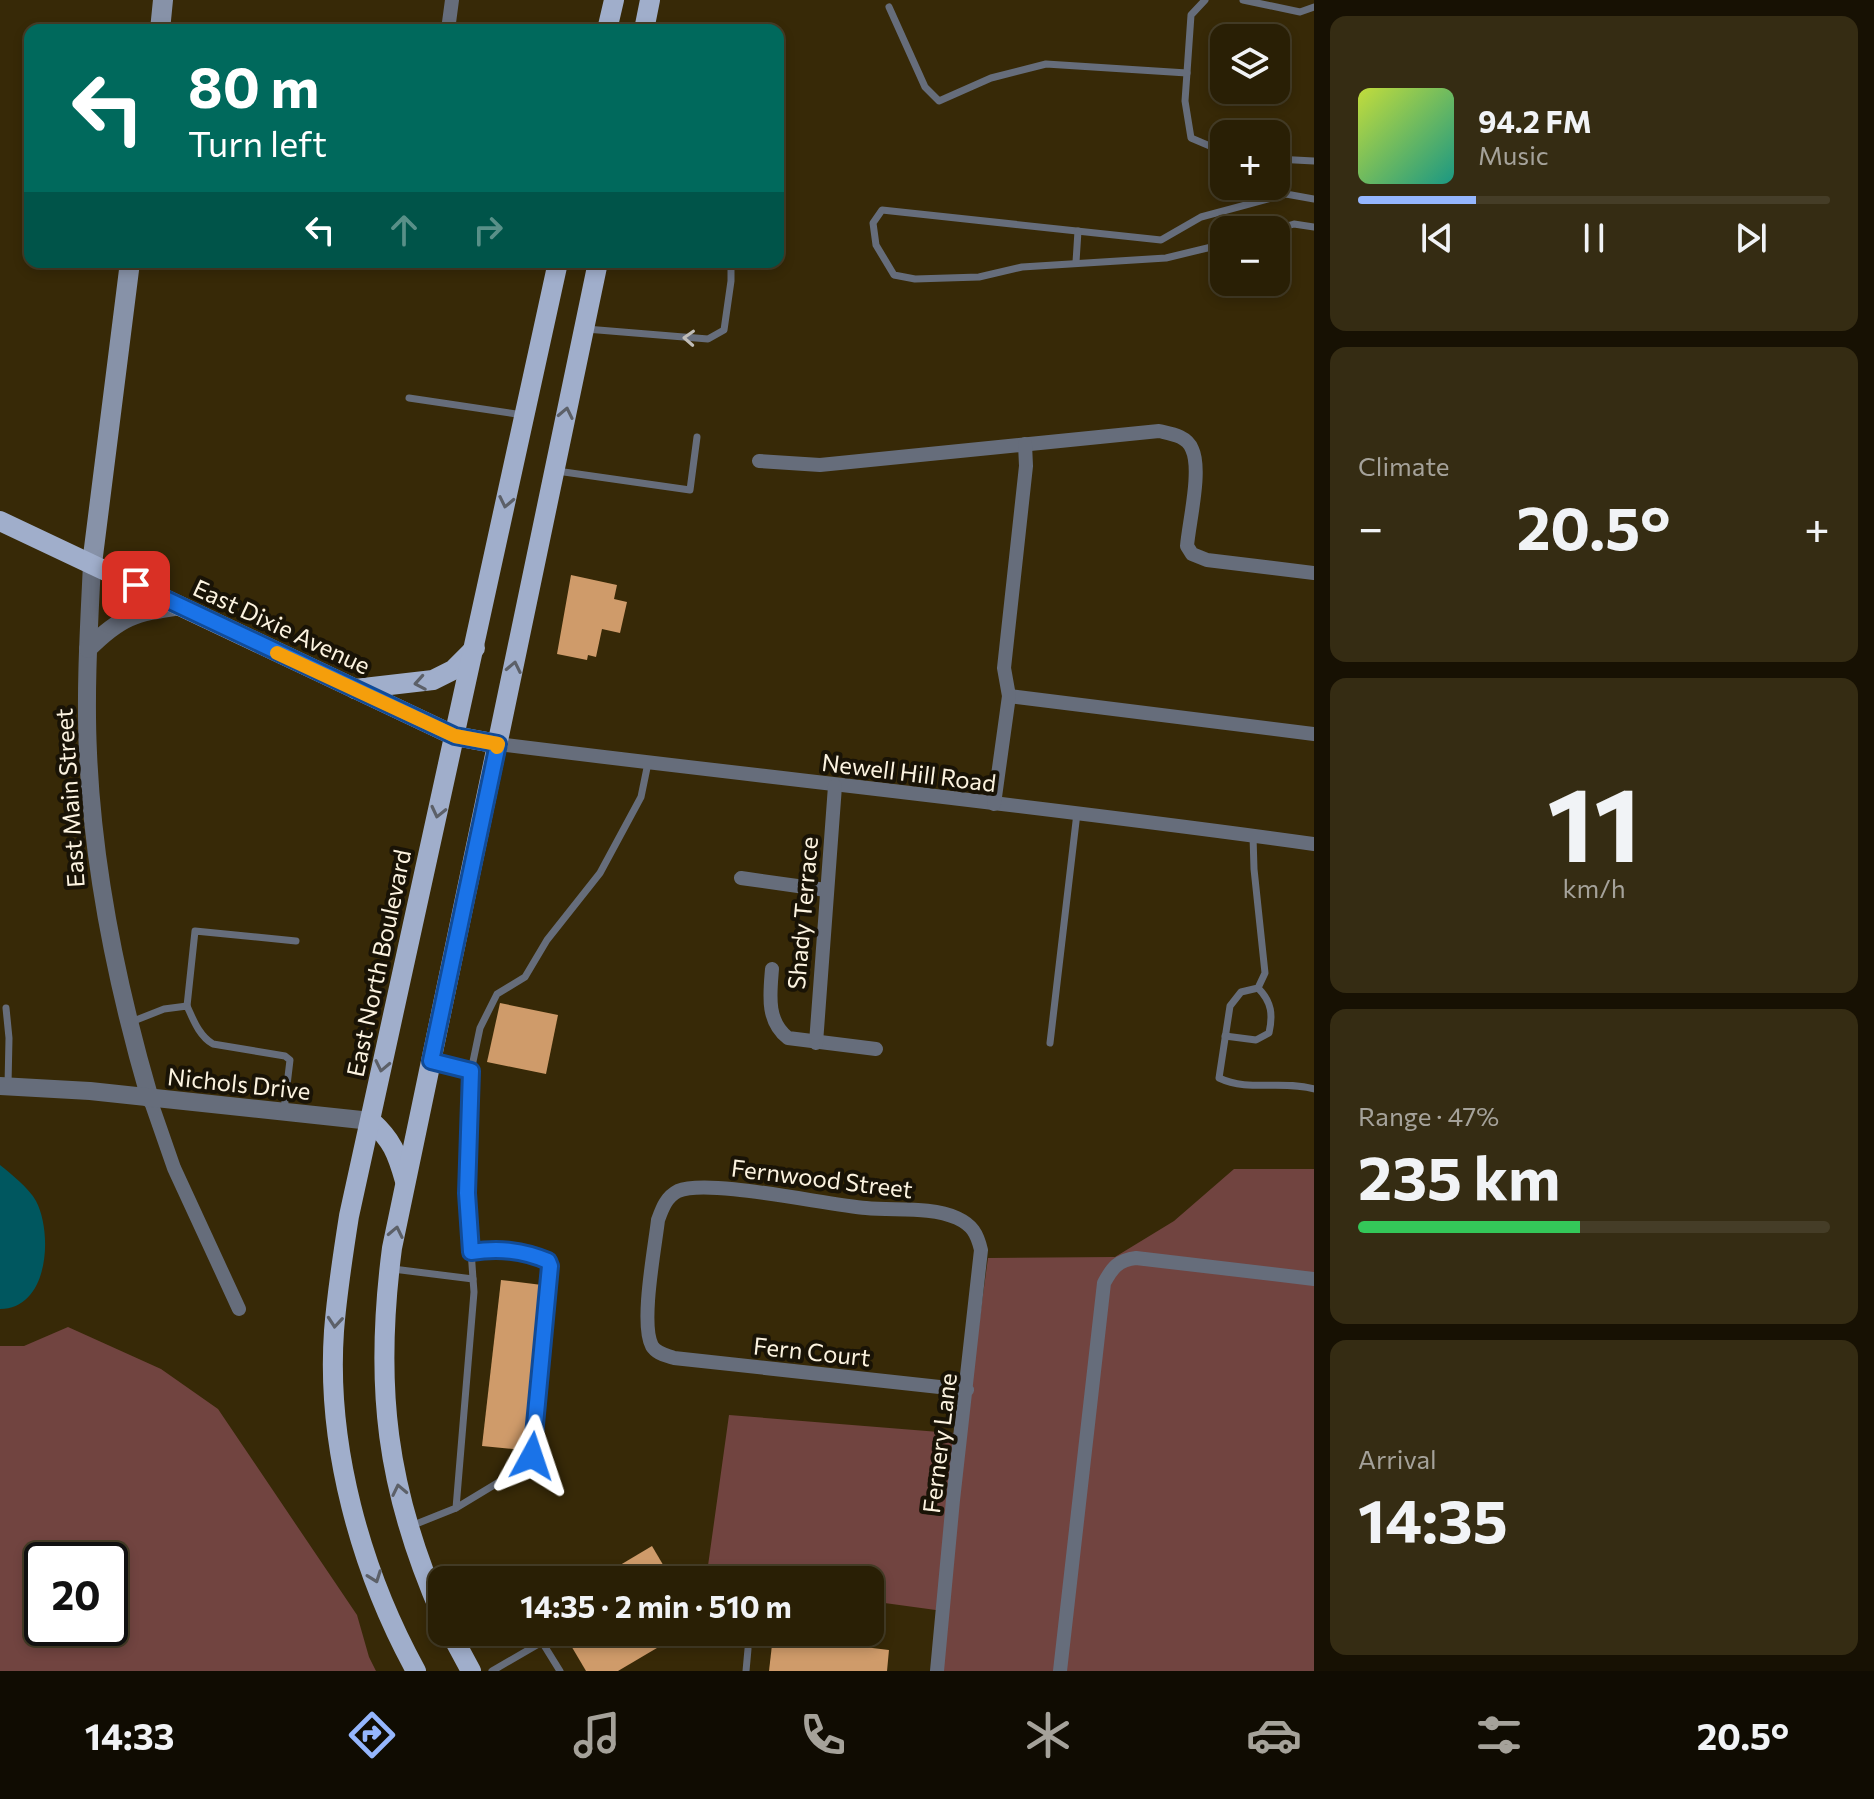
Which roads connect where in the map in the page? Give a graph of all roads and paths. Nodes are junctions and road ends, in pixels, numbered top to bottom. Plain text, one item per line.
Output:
1 (163, 0) edge
2 (452, 0) edge
3 (614, 0) edge
4 (650, 0) edge
5 (1205, 0) edge
6 (1243, 0) edge
7 (889, 7) dead end
8 (1314, 7) edge
9 (161, 24) edge
10 (449, 24) edge
11 (608, 24) edge
12 (645, 24) edge
13 (1187, 73) junction
14 (1210, 146) edge
15 (1290, 160) edge
16 (1314, 161) edge
17 (1314, 199) edge
18 (1290, 225) edge
19 (1314, 227) edge
20 (1078, 231) junction
21 (1210, 247) edge
22 (1076, 262) junction
23 (129, 268) edge
24 (557, 268) edge
25 (597, 268) edge
26 (731, 268) edge
27 (584, 329) junction
28 (409, 398) dead end
29 (525, 415) junction
30 (697, 437) dead end
31 (1025, 444) junction
32 (759, 461) dead end
33 (554, 471) junction
34 (0, 521) edge
35 (92, 564) junction
36 (1314, 573) edge
37 (180, 606) junction
38 (475, 648) junction
39 (88, 649) junction
40 (353, 689) junction
41 (1009, 696) junction
42 (1314, 734) edge
43 (455, 736) junction
44 (498, 744) junction
45 (648, 763) junction
46 (835, 786) junction
47 (994, 804) junction
48 (1077, 813) junction
49 (1253, 836) junction
50 (1314, 844) edge
51 (741, 878) dead end
52 (826, 890) junction
53 (296, 941) dead end
54 (772, 969) dead end
55 (1258, 988) junction
56 (187, 1006) junction
57 (6, 1008) dead end
58 (129, 1023) junction
59 (1225, 1036) junction
60 (816, 1043) junction
61 (1050, 1043) dead end
62 (876, 1049) dead end
63 (431, 1061) junction
64 (471, 1071) junction
65 (4, 1087) edge
66 (1314, 1089) edge
67 (150, 1099) junction
68 (284, 1112) junction
69 (371, 1121) junction
70 (406, 1184) junction
71 (969, 1224) joint
72 (471, 1252) junction
73 (389, 1268) junction
74 (473, 1279) junction
75 (1314, 1279) edge
76 (239, 1309) dead end
77 (655, 1350) joint
78 (967, 1390) junction
79 (456, 1508) junction
80 (408, 1527) junction
81 (428, 1579) edge
82 (458, 1646) edge
83 (748, 1649) dead end
84 (416, 1671) edge
85 (471, 1671) edge
86 (492, 1671) edge
87 (560, 1671) edge
88 (746, 1671) edge
89 (937, 1671) edge
90 (1060, 1671) edge

1 - 9 main road
2 - 10 street
3 - 11 main road
4 - 12 main road
5 - 13 lane
6 - 8 lane
7 - 13 lane
13 - 14 lane
15 - 16 lane
17 - 20 lane
18 - 19 lane
20 - 22 lane
20 - 22 lane
21 - 22 lane
23 - 35 main road, East Main Street
24 - 29 main road, East North Boulevard
25 - 27 main road
26 -> 27 lane
33 -> 27 main road
28 - 29 lane
29 -> 38 main road, East North Boulevard
30 - 33 lane
31 - 32 street
31 - 36 street
31 - 41 street
44 -> 33 main road
34 - 35 main road, East Dixie Avenue
35 - 37 main road, East Dixie Avenue
35 - 39 street, East Main Street
37 - 39 street
37 - 40 main road, East Dixie Avenue
38 -> 40 main road
38 - 43 main road, East North Boulevard
39 - 58 street, East Main Street
40 - 43 main road, East Dixie Avenue
41 - 42 street
41 - 47 street
43 - 44 main road, East Dixie Avenue
43 -> 69 main road, East North Boulevard
44 - 45 street, Newell Hill Road
44 - 63 main road
45 - 46 street, Newell Hill Road
45 - 64 lane
46 - 47 street, Newell Hill Road
46 - 52 street, Shady Terrace
47 - 48 street, Newell Hill Road
48 - 49 street, Newell Hill Road
48 - 61 lane
49 - 50 street, Newell Hill Road
49 - 55 lane
51 - 52 street
52 - 60 street, Shady Terrace
53 - 56 lane
54 - 60 street, Shady Terrace
55 - 59 lane
55 - 59 lane
56 - 58 lane
56 - 68 lane
57 - 65 lane
58 - 67 street, East Main Street
59 - 66 lane
60 - 62 street, Shady Terrace
63 - 64 lane
63 - 70 main road
64 - 72 lane
65 - 67 street, Nichols Drive
67 - 68 street, Nichols Drive
67 - 76 street, East Main Street
68 - 69 street, Nichols Drive
69 - 70 main road
69 -> 84 main road, East North Boulevard
73 -> 70 main road
71 - 77 street, Fernwood Street
71 - 78 street, Fernery Lane
72 - 74 lane
72 - 79 lane
73 - 74 lane
80 -> 73 main road
74 - 79 lane
75 - 90 street
77 - 78 street, Fern Court
78 - 89 street, Fernery Lane
79 - 80 lane
80 - 81 main road
82 - 85 main road
83 - 88 lane
86 - 87 lane

